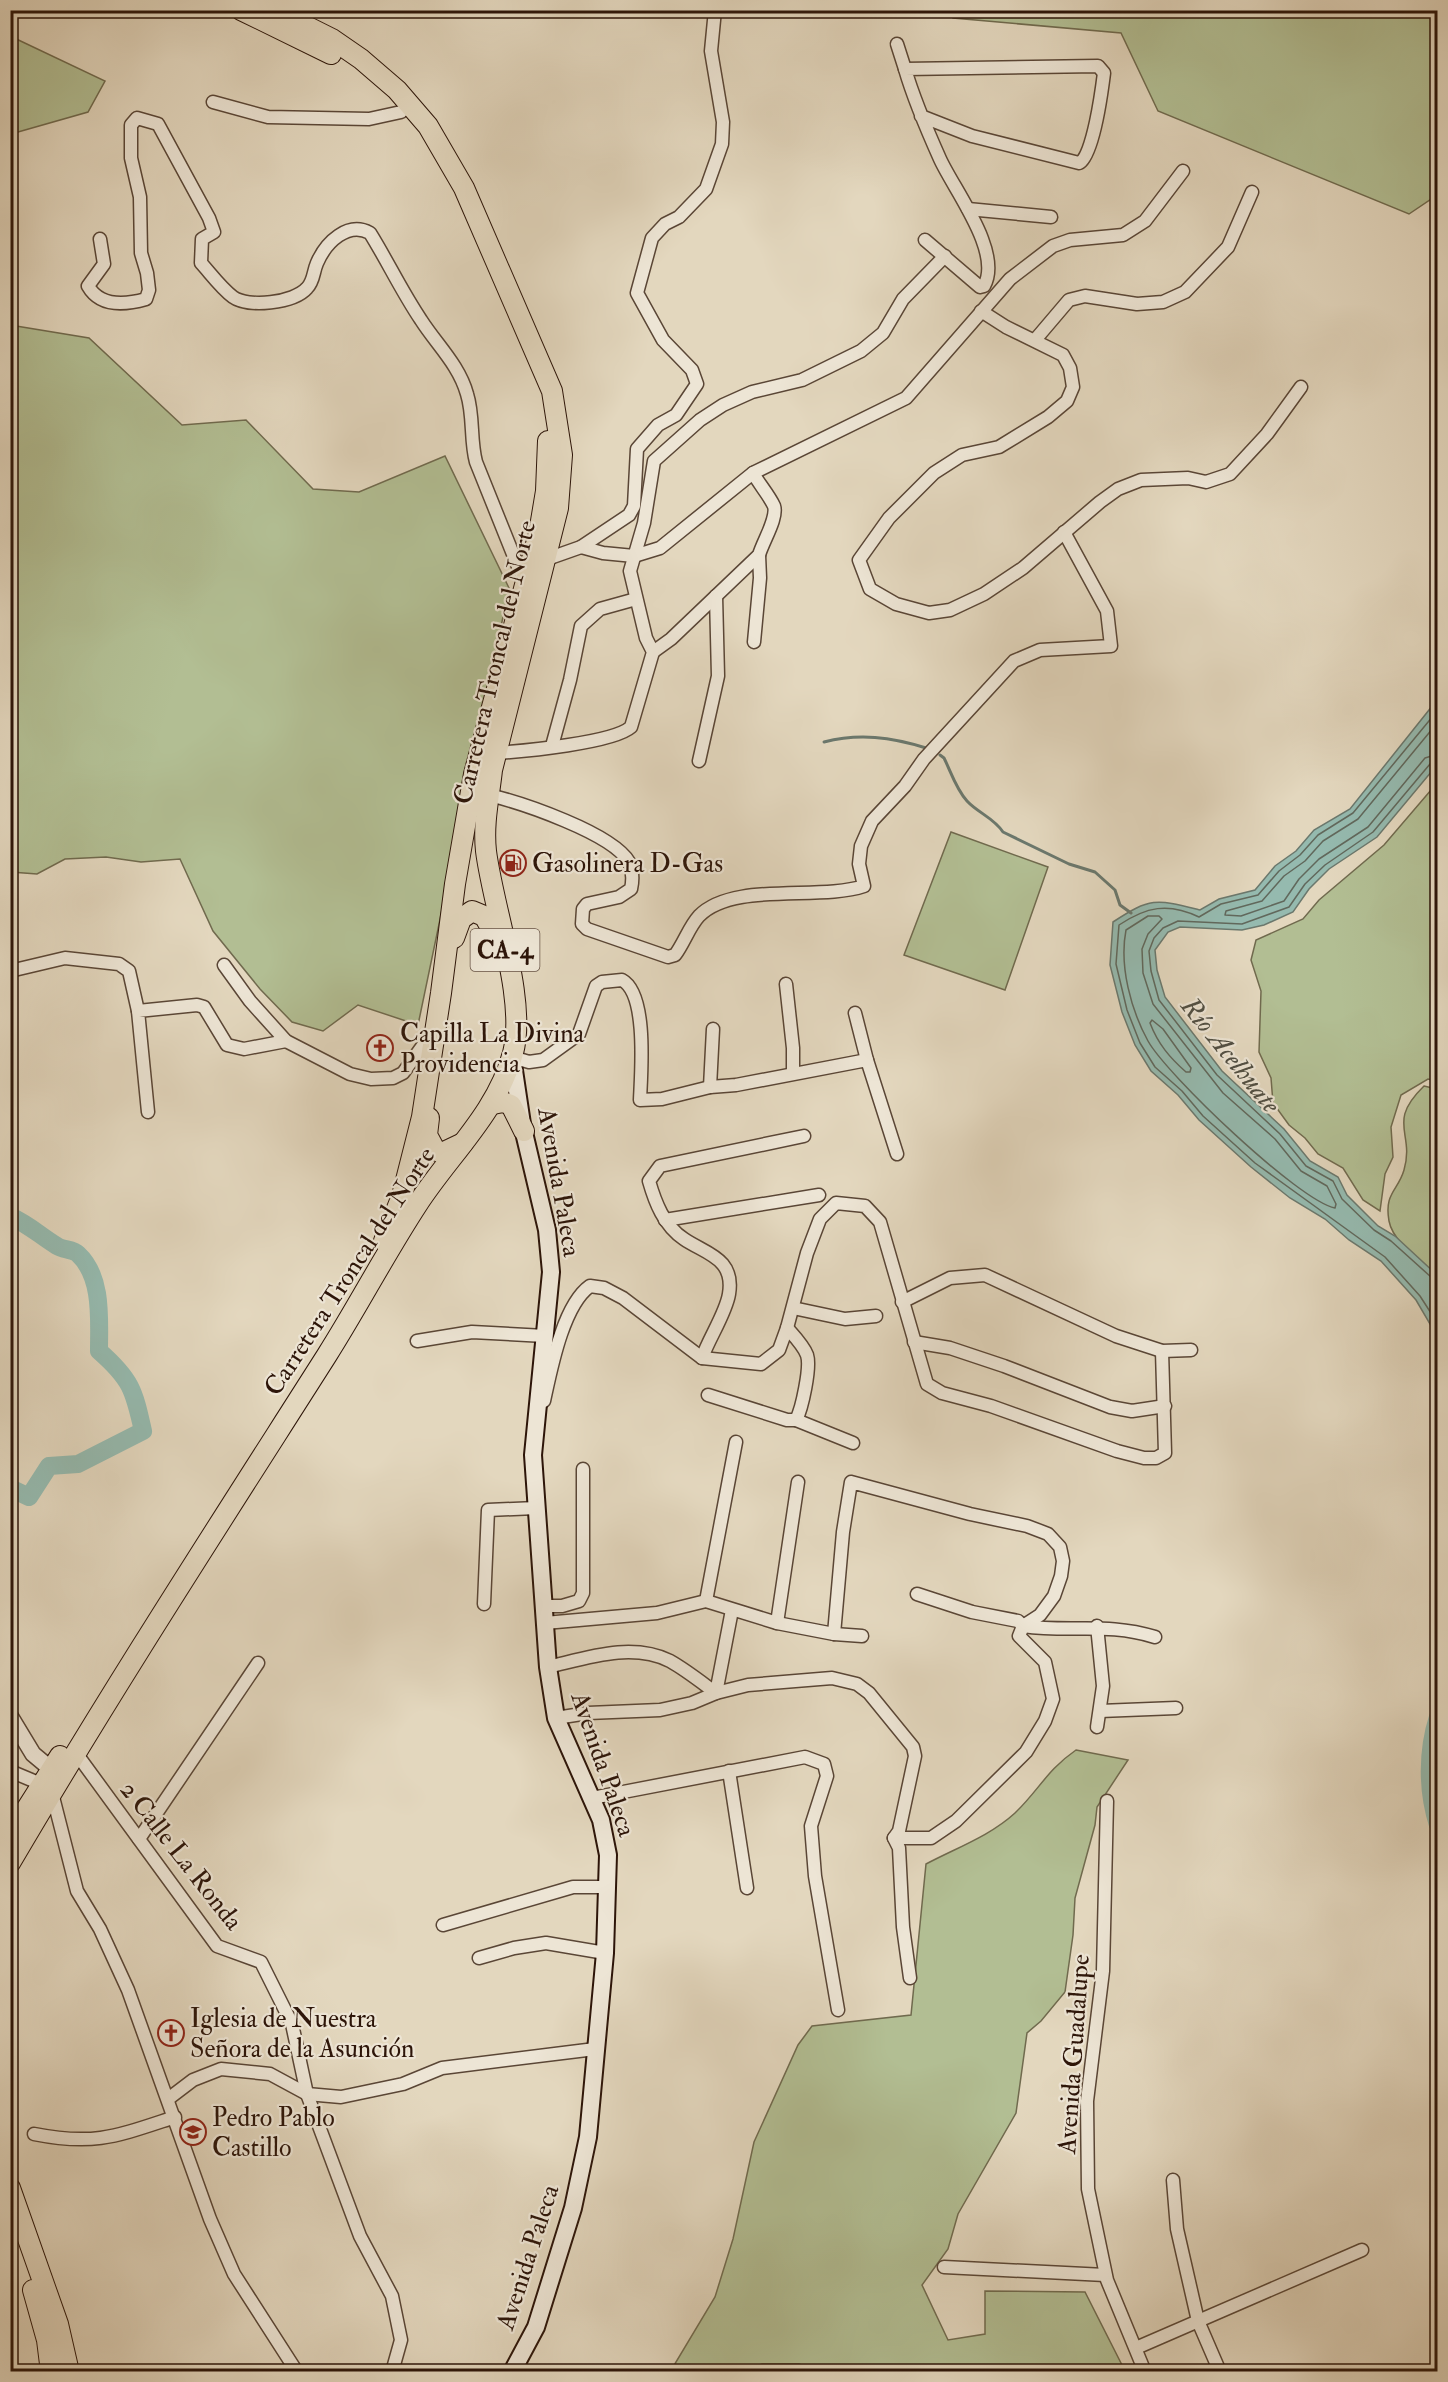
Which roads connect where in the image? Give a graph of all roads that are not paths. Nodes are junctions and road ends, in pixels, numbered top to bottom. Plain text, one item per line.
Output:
1 (241, 10) edge
2 (274, 10) edge
3 (715, 10) edge
4 (897, 44) dead end
5 (905, 69) junction
6 (213, 102) dead end
7 (401, 112) junction
8 (921, 116) junction
9 (1183, 171) dead end
10 (1252, 192) dead end
11 (968, 209) junction
12 (1051, 217) dead end
13 (100, 239) dead end
14 (925, 240) dead end
15 (945, 256) junction
16 (984, 286) junction
17 (984, 306) junction
18 (1035, 340) junction
19 (1300, 387) dead end
20 (753, 473) junction
21 (1064, 532) junction
22 (580, 547) junction
23 (759, 555) junction
24 (634, 556) junction
25 (547, 559) junction
26 (525, 585) junction
27 (716, 596) junction
28 (636, 599) junction
29 (754, 642) dead end
30 (654, 652) junction
31 (552, 746) junction
32 (497, 753) junction
33 (699, 761) dead end
34 (489, 795) junction
35 (505, 950) junction
36 (224, 965) dead end
37 (444, 967) junction
38 (10, 970) edge
39 (786, 984) dead end
40 (441, 993) junction
41 (138, 1011) junction
42 (855, 1013) dead end
43 (436, 1027) junction
44 (713, 1029) dead end
45 (286, 1041) junction
46 (512, 1057) junction
47 (867, 1060) junction
48 (793, 1073) junction
49 (710, 1087) junction
50 (493, 1104) junction
51 (148, 1112) dead end
52 (524, 1131) junction
53 (804, 1136) dead end
54 (463, 1143) junction
55 (897, 1154) dead end
56 (819, 1195) dead end
57 (666, 1220) junction
58 (902, 1302) junction
59 (793, 1308) junction
60 (876, 1316) dead end
61 (788, 1328) junction
62 (544, 1336) junction
63 (417, 1341) dead end
64 (914, 1342) junction
65 (1191, 1350) dead end
66 (1162, 1352) junction
67 (702, 1358) junction
68 (708, 1395) dead end
69 (1165, 1406) junction
70 (796, 1420) junction
71 (736, 1442) dead end
72 (853, 1443) dead end
73 (533, 1455) junction
74 (583, 1469) dead end
75 (798, 1482) dead end
76 (536, 1508) junction
77 (917, 1594) dead end
78 (706, 1601) junction
79 (484, 1604) dead end
80 (732, 1610) junction
81 (544, 1615) junction
82 (777, 1623) junction
83 (1023, 1626) junction
84 (1096, 1626) junction
85 (834, 1634) junction
86 (862, 1636) dead end
87 (1155, 1637) dead end
88 (258, 1663) dead end
89 (548, 1667) junction
90 (716, 1693) junction
91 (1176, 1708) dead end
92 (1100, 1711) junction
93 (10, 1716) edge
94 (556, 1718) junction
95 (1096, 1727) dead end
96 (76, 1753) junction
97 (10, 1771) edge
98 (729, 1771) junction
99 (48, 1782) junction
100 (592, 1798) junction
101 (1107, 1801) dead end
102 (10, 1835) edge
103 (894, 1838) junction
104 (139, 1839) junction
105 (10, 1863) edge
106 (607, 1887) junction
107 (747, 1888) dead end
108 (443, 1925) dead end
109 (605, 1953) junction
110 (479, 1958) dead end
111 (910, 1978) dead end
112 (838, 2010) dead end
113 (595, 2049) junction
114 (308, 2094) junction
115 (168, 2099) junction
116 (175, 2117) junction
117 (34, 2134) dead end
118 (1173, 2180) dead end
119 (10, 2188) edge
120 (10, 2219) edge
121 (1362, 2250) dead end
122 (944, 2267) dead end
123 (1105, 2275) junction
124 (1198, 2321) junction
125 (1136, 2348) junction
126 (51, 2372) edge
127 (69, 2372) edge
128 (297, 2372) edge
129 (392, 2372) edge
130 (512, 2372) edge
131 (1145, 2372) edge
132 (1220, 2372) edge

1 - 7 main road, Carretera Troncal del Norte / CA-4
2 - 25 main road, Carretera Troncal del Norte / CA-4
3 - 22 street
4 - 5 street
5 - 8 street
5 - 8 street
6 - 7 street
7 - 26 main road, Carretera Troncal del Norte / CA-4
8 - 11 street
9 - 17 street
10 - 18 street
11 - 12 street
11 - 16 street
13 - 26 street
14 - 15 street
15 - 16 street
15 - 24 street
16 - 17 street
17 - 18 street
17 - 20 street
18 - 21 street
19 - 21 street
20 - 23 street
20 - 24 street
21 - 34 street
22 - 24 street
22 - 25 street
23 - 27 street
23 - 29 street
24 - 28 street
25 - 32 main road, Carretera Troncal del Norte / CA-4
26 - 37 main road, Carretera Troncal del Norte / CA-4
27 - 30 street
27 - 33 street
28 - 30 street
28 - 31 street
30 - 31 street
31 - 32 street
32 - 34 main road, Carretera Troncal del Norte / CA-4
34 - 35 main road, Carretera Troncal del Norte / CA-4
35 - 37 main road
35 - 46 main road, Carretera Troncal del Norte / CA-4
36 - 45 street
37 - 40 main road, Carretera Troncal del Norte / CA-4
38 - 41 street
39 - 48 street
40 - 43 main road, Carretera Troncal del Norte / CA-4
40 - 54 main road
41 - 45 street
41 - 51 street
42 - 47 street
43 - 45 street
43 - 99 main road, Carretera Troncal del Norte / CA-4
44 - 49 street
46 - 49 street
46 - 50 main road, Carretera Troncal del Norte / CA-4
46 - 52 main road, Avenida Paleca
47 - 48 street
47 - 55 street
48 - 49 street
50 - 52 main road
50 - 54 main road, Carretera Troncal del Norte / CA-4
52 - 62 main road, Avenida Paleca
53 - 57 street
54 - 96 main road, Carretera Troncal del Norte / CA-4
56 - 57 street
57 - 67 street
58 - 59 street
58 - 64 street
58 - 66 street
59 - 60 street
59 - 61 street
61 - 67 street
61 - 70 street
62 - 63 street
62 - 73 main road, Avenida Paleca
64 - 69 street
64 - 69 street
65 - 66 street
66 - 69 street
67 - 73 street
68 - 70 street
70 - 72 street
71 - 78 street
73 - 76 main road, Avenida Paleca
74 - 81 street
75 - 82 street
76 - 79 street
76 - 81 main road, Avenida Paleca
77 - 83 street
78 - 80 street
78 - 81 street
80 - 82 street
80 - 90 street
81 - 89 main road, Avenida Paleca
82 - 85 street
83 - 84 street
83 - 85 street
83 - 103 street
84 - 87 street
84 - 92 street
85 - 86 street
88 - 104 street
89 - 90 street
89 - 94 main road, Avenida Paleca
90 - 94 street
90 - 103 street
91 - 92 street
92 - 95 street
93 - 99 street
94 - 100 main road, Avenida Paleca
96 - 99 main road, Carretera Troncal del Norte / CA-4
96 - 104 street, 2 Calle La Ronda
97 - 99 street
98 - 100 street
98 - 107 street
98 - 112 street
99 - 102 main road, Carretera Troncal del Norte / CA-4
99 - 105 main road, Carretera Troncal del Norte / CA-4
99 - 115 street
100 - 106 main road, Avenida Paleca
101 - 123 street, Avenida Guadalupe
103 - 111 street
104 - 114 street, 2 Calle La Ronda
106 - 108 street
106 - 109 main road, Avenida Paleca
109 - 110 street
109 - 113 main road, Avenida Paleca
113 - 114 street
113 - 130 main road, Avenida Paleca
114 - 115 street
114 - 129 street, 2 Calle La Ronda
115 - 116 street
116 - 117 street
116 - 128 street
118 - 124 street
119 - 127 main road
120 - 126 main road
121 - 124 street
122 - 123 street
123 - 125 street, Avenida Guadalupe
124 - 125 street
124 - 132 street
125 - 131 street, Avenida Guadalupe

